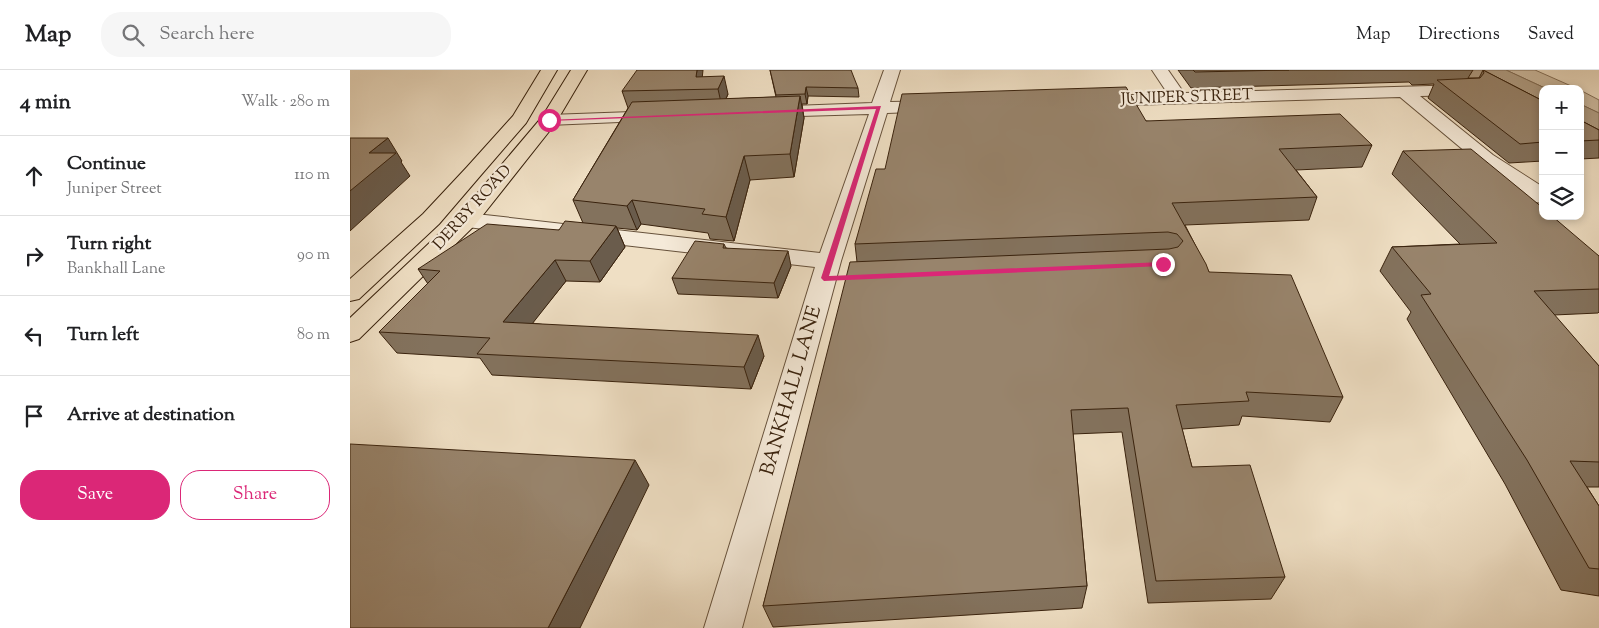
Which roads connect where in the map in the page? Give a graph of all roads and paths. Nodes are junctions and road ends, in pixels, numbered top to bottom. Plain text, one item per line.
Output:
1 (550, 70) edge
2 (578, 70) edge
3 (892, 70) edge
4 (1160, 70) edge
5 (1465, 90) edge
6 (1404, 92) junction
7 (1179, 98) junction
8 (1079, 101) edge
9 (960, 105) edge
10 (880, 108) junction
11 (748, 112) edge
12 (679, 115) edge
13 (549, 120) junction
14 (1539, 194) edge
15 (467, 220) junction
16 (833, 272) junction
17 (350, 293) edge
18 (350, 333) edge
19 (723, 628) edge

1 - 17 highway, DERBY ROAD
2 - 13 highway, DERBY ROAD
3 - 10 street, BANKHALL LANE
4 - 7 street
5 - 6 street, JUNIPER STREET
6 - 7 street, JUNIPER STREET
6 - 14 street
7 - 8 street, JUNIPER STREET
9 - 10 street
10 - 11 street
10 - 16 street, BANKHALL LANE
12 - 13 street
13 - 15 highway, DERBY ROAD
15 - 16 street
15 - 18 highway, DERBY ROAD
16 - 19 street, BANKHALL LANE

